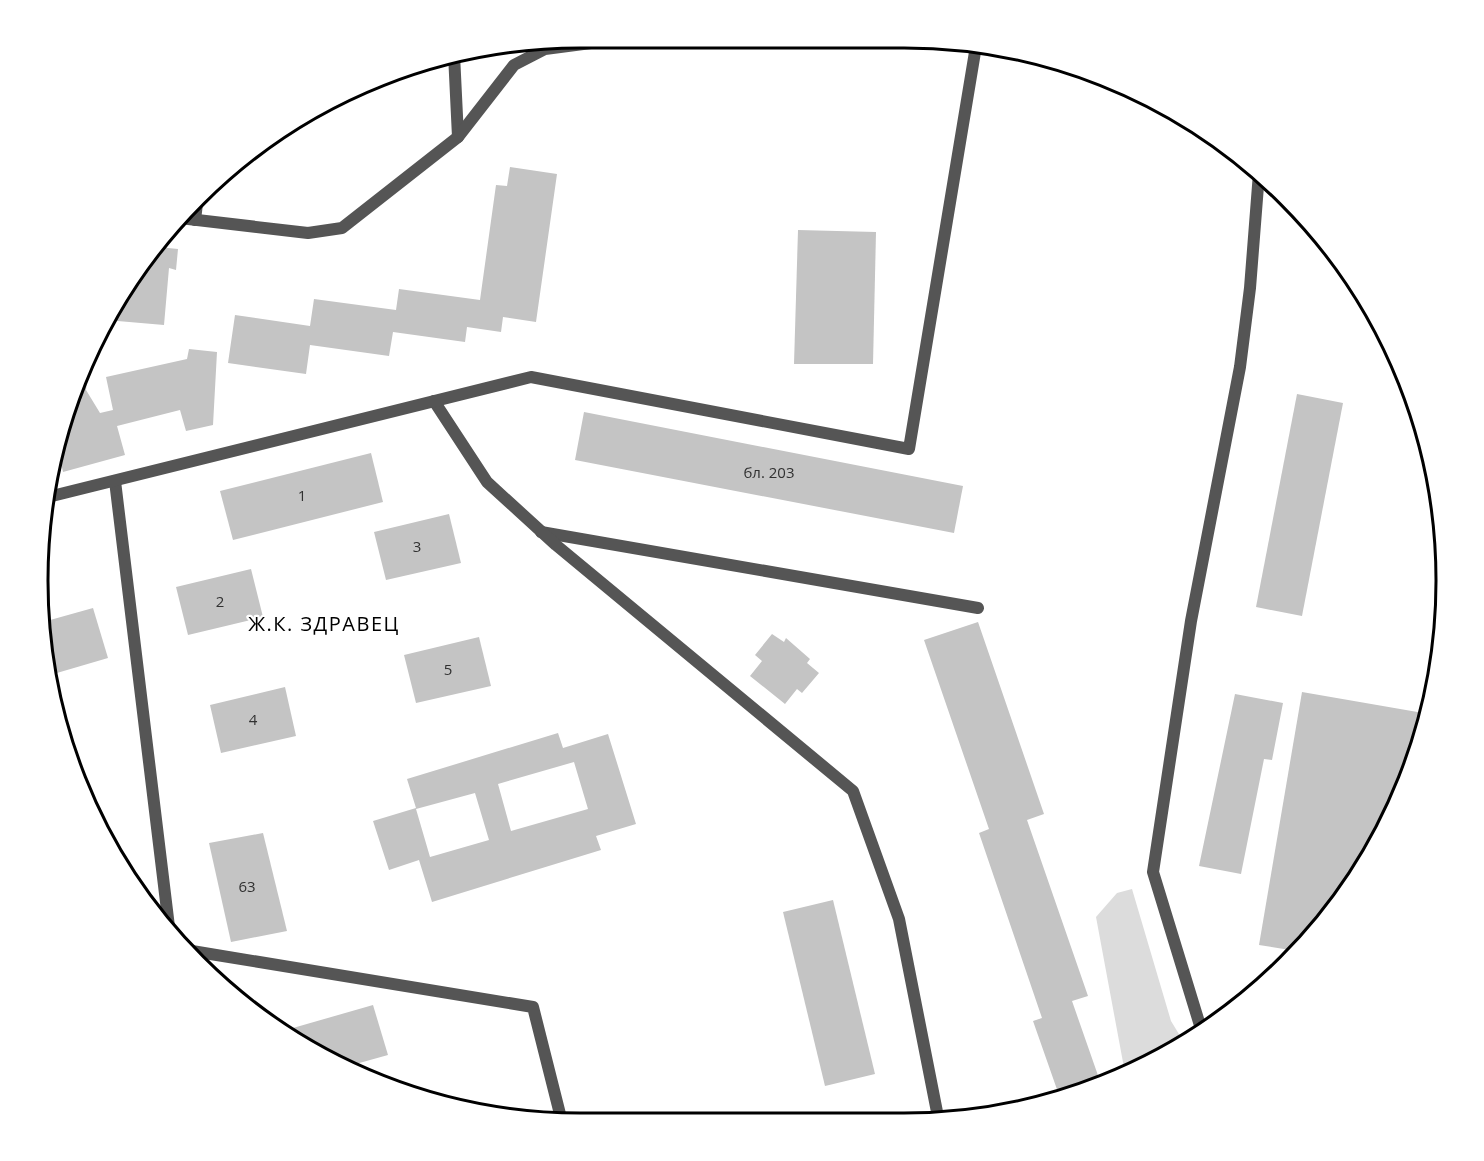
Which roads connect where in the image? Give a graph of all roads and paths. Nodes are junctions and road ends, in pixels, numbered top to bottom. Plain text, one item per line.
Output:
1 (545, 49) edge
2 (975, 53) edge
3 (454, 63) edge
4 (458, 137) junction
5 (1258, 183) edge
6 (196, 212) edge
7 (189, 219) edge
8 (195, 220) junction
9 (434, 401) junction
10 (115, 481) junction
11 (55, 495) edge
12 (541, 532) junction
13 (978, 608) dead end
14 (168, 917) edge
15 (199, 952) edge
16 (1199, 1023) edge
17 (560, 1112) edge
18 (937, 1112) edge

1 - 4 street
2 - 9 street
3 - 4 street
4 - 8 street
5 - 16 street
6 - 8 street
7 - 8 street
9 - 10 street
9 - 12 street
10 - 11 street
10 - 14 street
12 - 13 street
12 - 18 street
15 - 17 street

